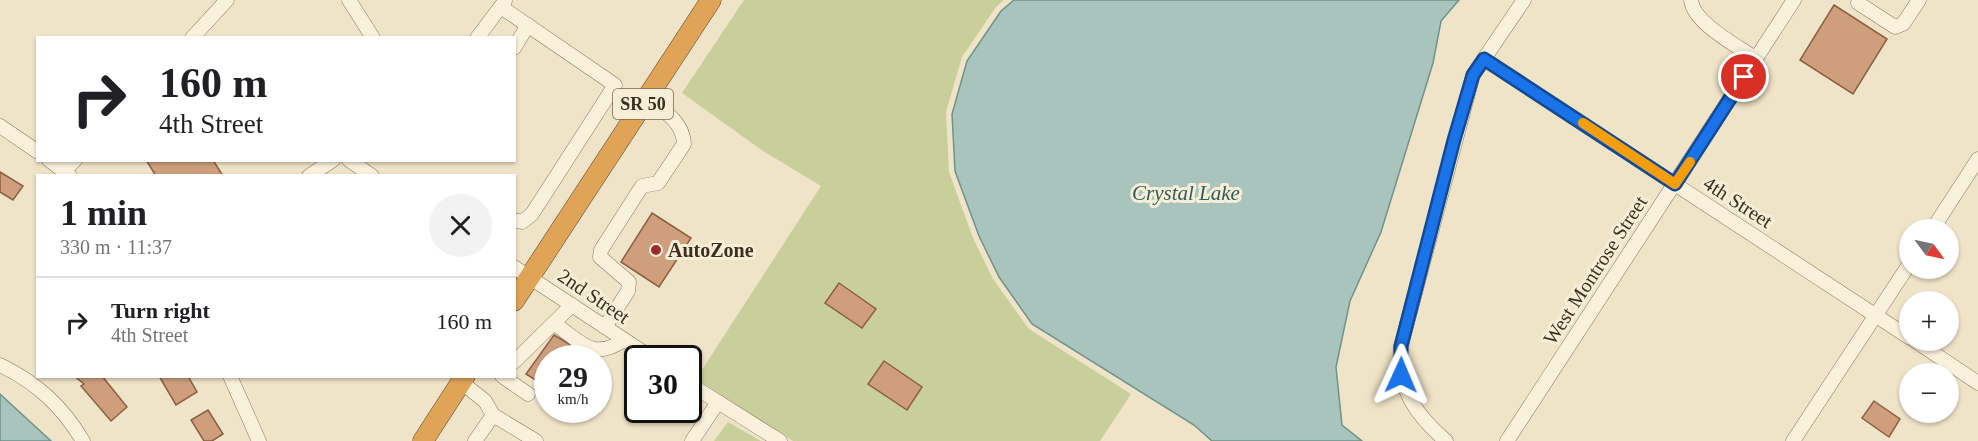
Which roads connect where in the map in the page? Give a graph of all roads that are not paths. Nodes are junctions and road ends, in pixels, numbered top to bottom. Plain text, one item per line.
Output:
1 (227, 0) edge
2 (349, 0) edge
3 (711, 0) edge
4 (1524, 0) edge
5 (1690, 0) edge
6 (1794, 0) edge
7 (1919, 0) edge
8 (504, 3) edge
9 (1858, 3) dead end
10 (528, 25) junction
11 (194, 36) edge
12 (372, 36) edge
13 (479, 36) edge
14 (516, 45) edge
15 (1484, 59) junction
16 (1756, 59) junction
17 (646, 99) junction
18 (0, 126) edge
19 (36, 151) edge
20 (1978, 159) edge
21 (52, 162) edge
22 (330, 162) edge
23 (352, 162) edge
24 (67, 173) edge
25 (312, 174) edge
26 (369, 174) edge
27 (1675, 184) junction
28 (1939, 219) edge
29 (516, 220) edge
30 (522, 272) edge
31 (1899, 279) edge
32 (516, 294) edge
33 (572, 305) junction
34 (1875, 315) junction
35 (555, 324) junction
36 (605, 327) junction
37 (1899, 331) edge
38 (624, 340) junction
39 (632, 345) edge
40 (1930, 351) edge
41 (516, 357) edge
42 (0, 365) edge
43 (231, 378) edge
44 (504, 378) edge
45 (463, 379) edge
46 (1978, 383) edge
47 (702, 391) edge
48 (528, 394) dead end
49 (718, 402) junction
50 (493, 414) junction
51 (83, 441) edge
52 (259, 441) edge
53 (423, 441) edge
54 (475, 441) edge
55 (536, 441) edge
56 (692, 441) edge
57 (780, 441) edge
58 (1446, 441) edge
59 (1507, 441) edge
60 (1793, 441) edge

1 - 11 street
2 - 12 street
3 - 17 highway, SR 50
4 - 15 street
5 - 16 street
6 - 16 street, West Montrose Street
7 - 9 street
8 - 10 street
8 - 13 street
10 - 14 street
10 - 29 street
15 - 27 street, 4th Street
15 - 58 street
16 - 27 street, West Montrose Street
17 - 30 highway, SR 50
17 - 36 street
18 - 19 street
20 - 28 street
21 - 24 street
22 - 25 street
23 - 26 street
27 - 34 street, 4th Street
27 - 59 street, West Montrose Street
30 - 32 highway, SR 50
30 - 33 street, 2nd Street
31 - 34 street
33 - 35 street
33 - 36 street, 2nd Street
34 - 37 street, 4th Street
34 - 60 street
35 - 38 street
35 - 41 street
36 - 38 street, 2nd Street
38 - 39 street, 2nd Street
40 - 46 street
42 - 51 street
43 - 52 street
44 - 48 street
45 - 50 street
45 - 53 highway
47 - 49 street
49 - 56 street
49 - 57 street
50 - 54 street
50 - 55 street

